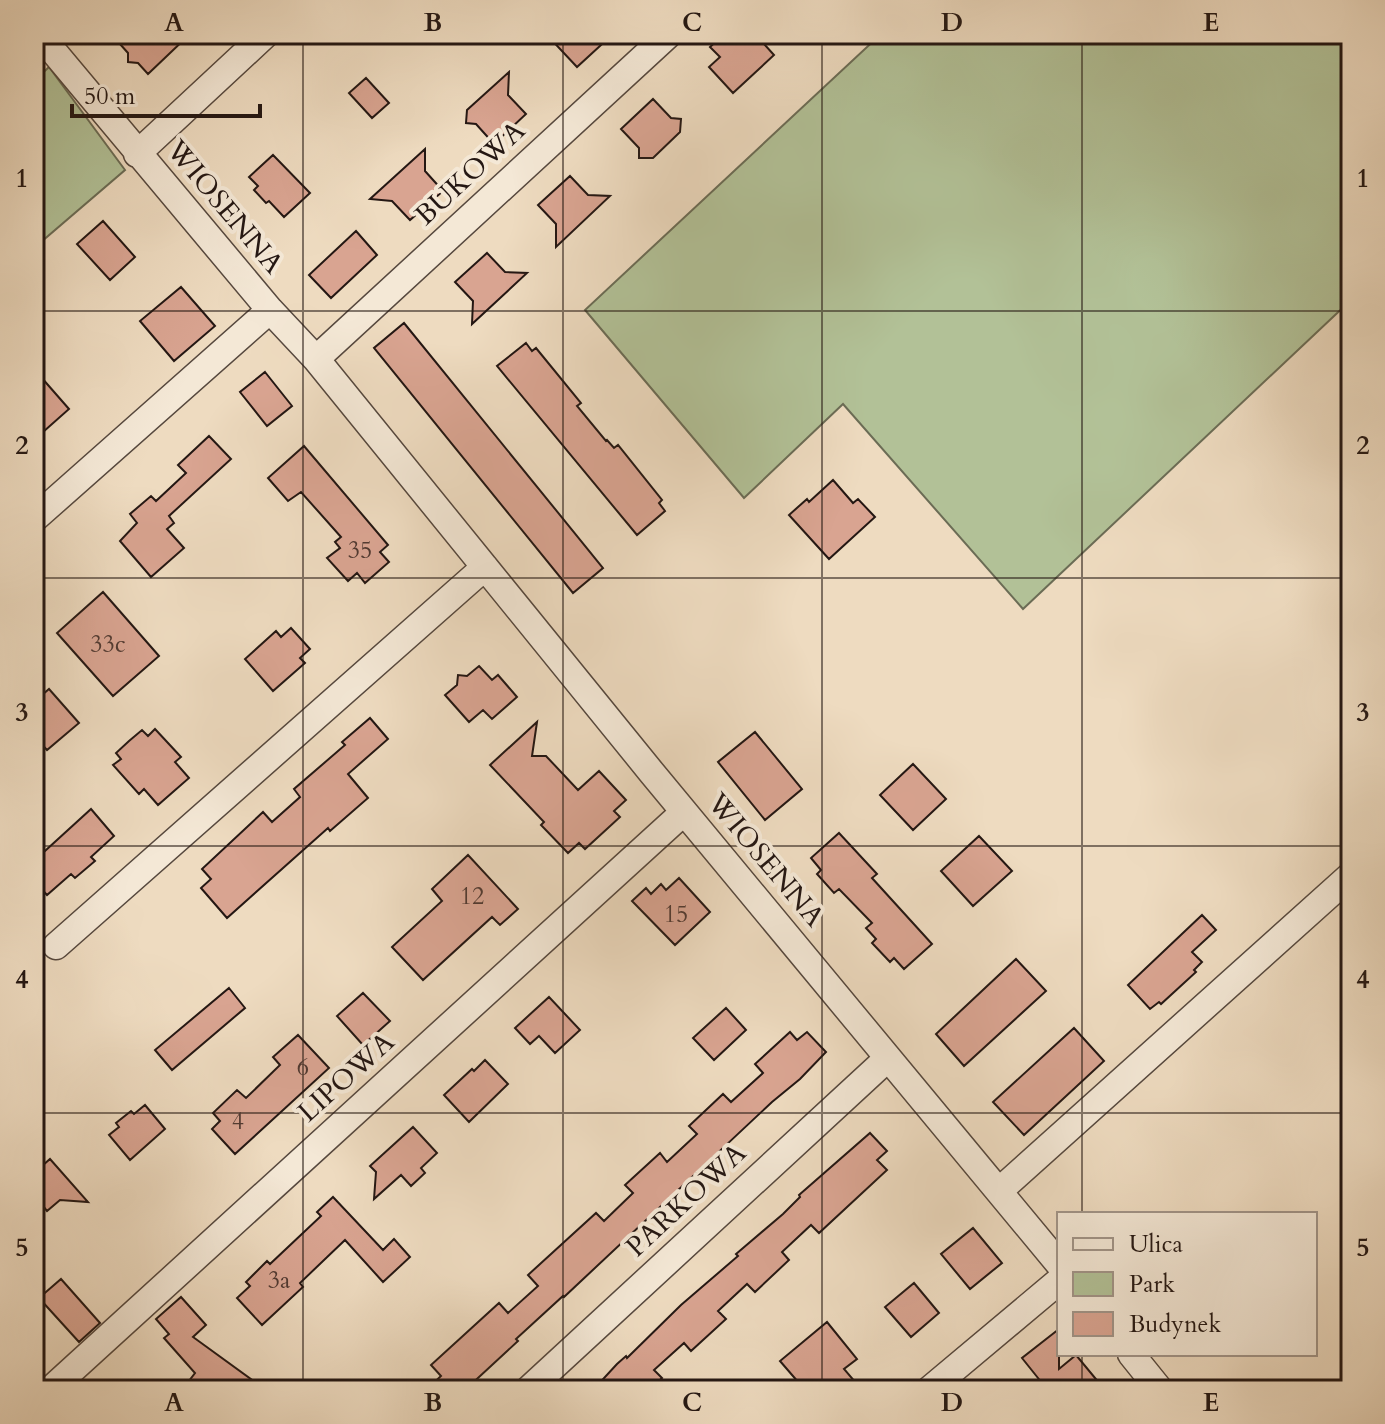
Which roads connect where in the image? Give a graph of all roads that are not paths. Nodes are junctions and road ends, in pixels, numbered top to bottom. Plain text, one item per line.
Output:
1 (39, 34) edge
2 (266, 34) edge
3 (669, 34) edge
4 (137, 154) junction
5 (270, 310) junction
6 (316, 359) junction
7 (34, 519) edge
8 (485, 567) junction
9 (684, 812) junction
10 (1351, 875) edge
11 (56, 946) dead end
12 (888, 1058) junction
13 (999, 1191) junction
14 (1057, 1262) edge
15 (1057, 1283) edge
16 (1132, 1356) edge
17 (1156, 1389) edge
18 (50, 1390) edge
19 (528, 1390) edge
20 (929, 1390) edge

1 - 4 street, WIOSENNA
2 - 4 street
3 - 6 street, BUKOWA
4 - 5 street, WIOSENNA
5 - 6 street, WIOSENNA
5 - 7 street, WIOSENNA
6 - 8 street, WIOSENNA
8 - 9 street, WIOSENNA
8 - 11 street
9 - 12 street, WIOSENNA
9 - 18 street, LIPOWA
10 - 13 street
12 - 13 street, WIOSENNA
12 - 19 street, PARKOWA
13 - 14 street, WIOSENNA
15 - 20 street
16 - 17 street

